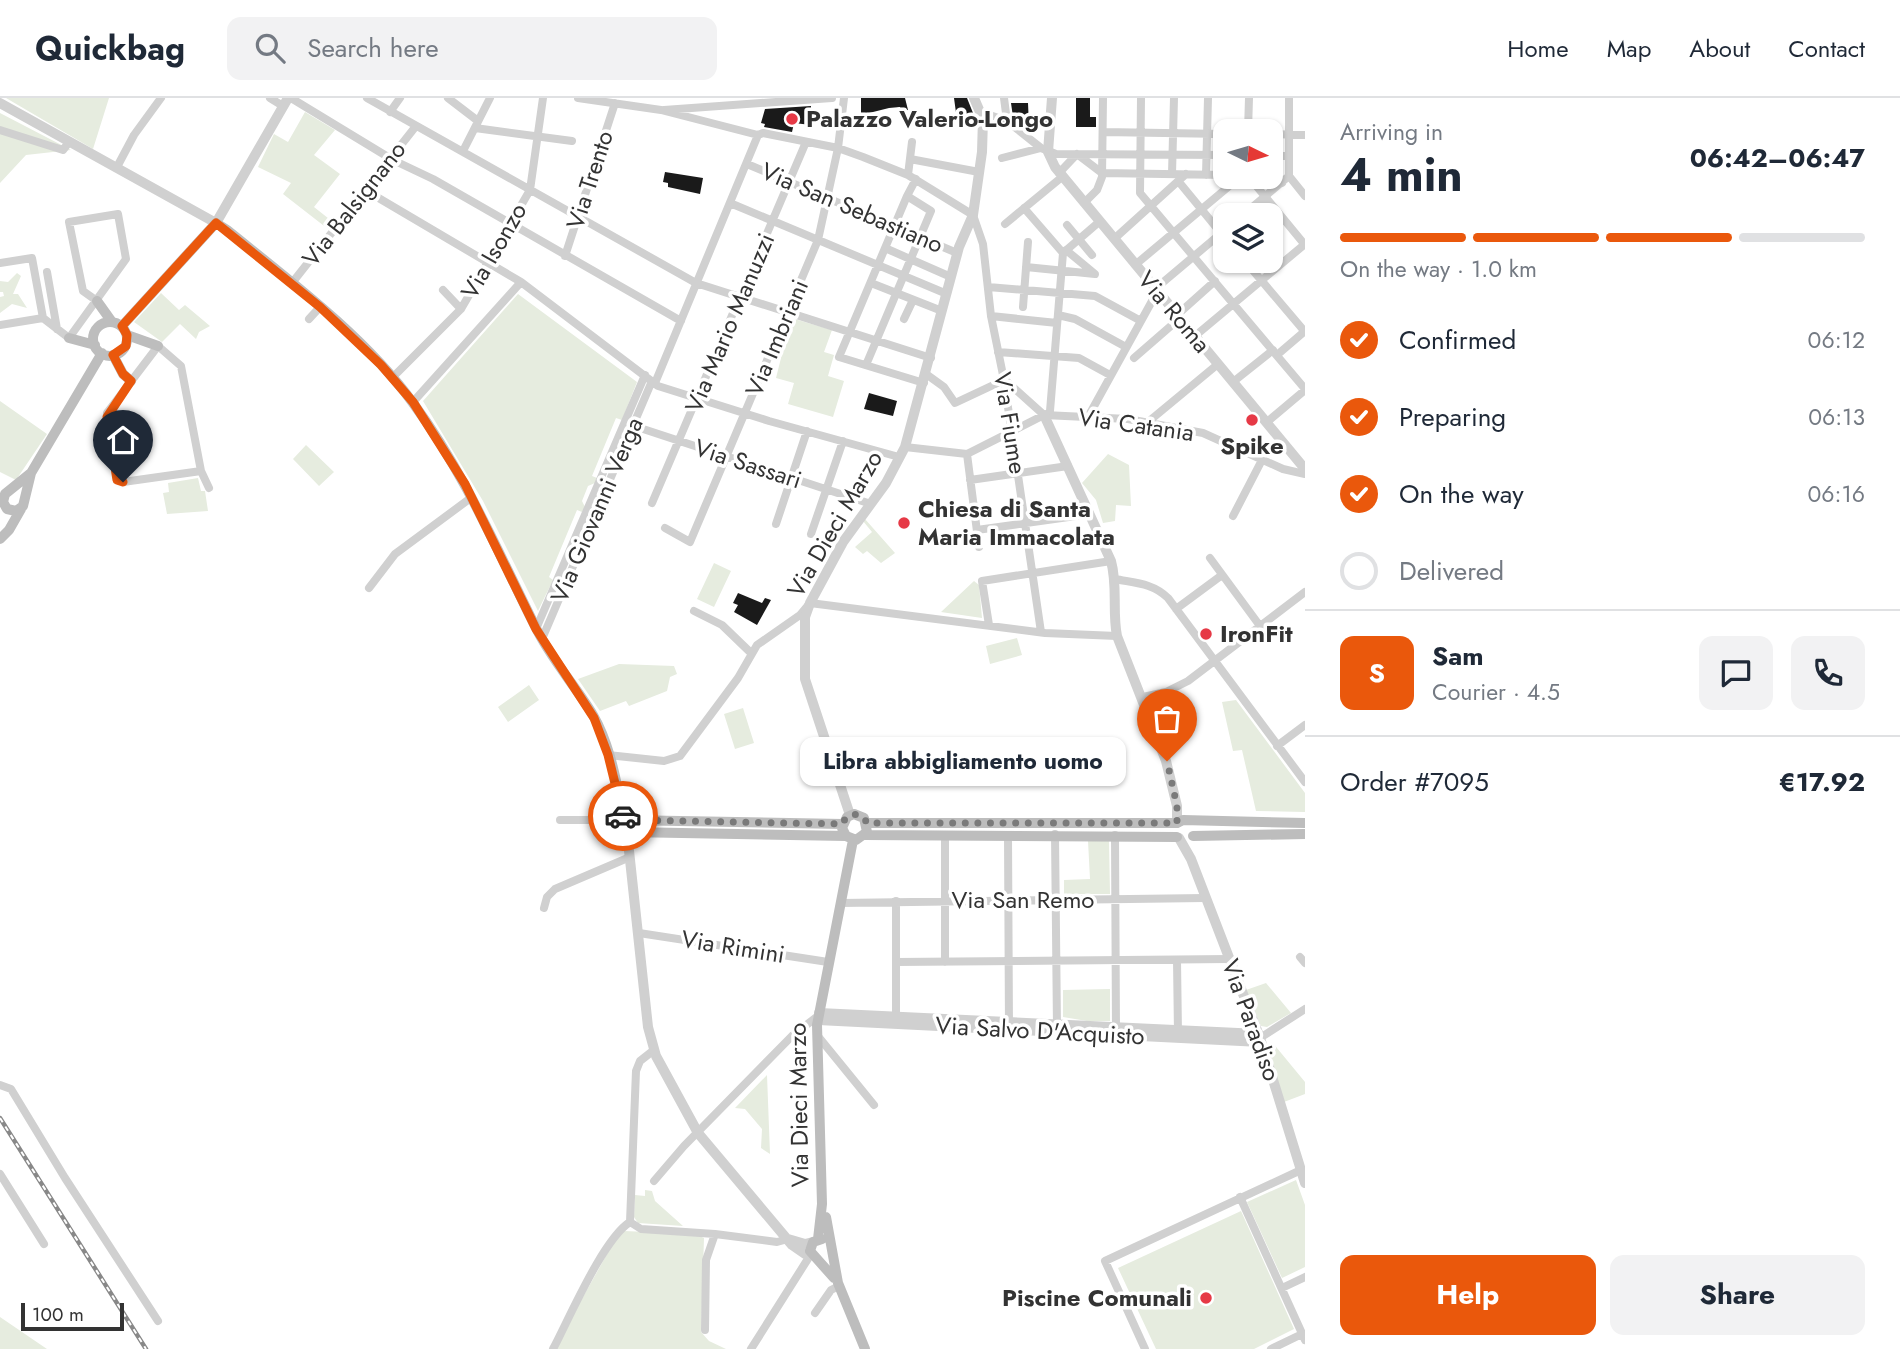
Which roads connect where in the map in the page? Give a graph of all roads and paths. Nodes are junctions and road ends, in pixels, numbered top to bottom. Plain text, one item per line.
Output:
1 (161, 98) edge
2 (270, 98) edge
3 (367, 98) edge
4 (400, 98) edge
5 (448, 98) edge
6 (490, 98) edge
7 (543, 98) edge
8 (578, 98) edge
9 (661, 98) edge
10 (832, 98) edge
11 (844, 98) edge
12 (974, 98) edge
13 (1004, 98) edge
14 (1052, 98) edge
15 (1103, 98) edge
16 (1140, 98) edge
17 (1174, 98) edge
18 (1208, 98) edge
19 (1248, 98) edge
20 (1289, 98) edge
21 (595, 99) edge
22 (799, 100) edge
23 (287, 101) edge
24 (626, 101) edge
25 (0, 103) edge
26 (615, 103) junction
27 (701, 105) junction
28 (661, 110) junction
29 (390, 112) junction
30 (981, 112) junction
31 (1248, 119) edge
32 (699, 121) junction
33 (1007, 121) junction
34 (476, 124) junction
35 (416, 126) junction
36 (0, 130) edge
37 (1102, 132) junction
38 (1140, 133) junction
39 (1173, 133) junction
40 (1207, 134) junction
41 (1213, 134) edge
42 (758, 135) junction
43 (1283, 135) edge
44 (1289, 135) junction
45 (1305, 135) edge
46 (538, 137) junction
47 (572, 141) dead end
48 (69, 142) junction
49 (806, 142) junction
50 (912, 142) dead end
51 (838, 148) junction
52 (1044, 150) junction
53 (463, 151) junction
54 (1102, 153) junction
55 (1140, 153) junction
56 (1172, 153) junction
57 (1077, 154) junction
58 (1207, 154) junction
59 (1213, 154) edge
60 (1283, 156) edge
61 (1289, 156) junction
62 (390, 158) junction
63 (1002, 158) dead end
64 (909, 159) junction
65 (747, 164) junction
66 (117, 167) junction
67 (979, 172) junction
68 (1102, 173) junction
69 (1139, 174) junction
70 (1172, 174) junction
71 (1186, 174) junction
72 (1060, 175) junction
73 (1206, 175) junction
74 (1213, 175) edge
75 (1289, 176) junction
76 (912, 177) junction
77 (789, 181) junction
78 (1179, 182) junction
79 (1283, 182) edge
80 (1225, 189) edge
81 (1259, 189) edge
82 (1275, 189) edge
83 (365, 190) junction
84 (530, 190) junction
85 (1305, 195) edge
86 (907, 196) junction
87 (828, 197) junction
88 (1266, 197) junction
89 (730, 203) junction
90 (1084, 203) junction
91 (1258, 203) edge
92 (1152, 207) junction
93 (1024, 208) junction
94 (1201, 209) junction
95 (973, 215) junction
96 (578, 217) junction
97 (773, 221) junction
98 (1099, 222) junction
99 (1213, 222) edge
100 (216, 223) junction
101 (509, 224) junction
102 (1004, 224) dead end
103 (1067, 225) dead end
104 (895, 226) junction
105 (1173, 232) junction
106 (920, 237) junction
107 (1114, 239) junction
108 (818, 240) junction
109 (1079, 240) junction
110 (1028, 242) dead end
111 (1213, 242) edge
112 (1305, 244) edge
113 (885, 248) junction
114 (1065, 251) junction
115 (957, 253) junction
116 (1092, 255) dead end
117 (565, 256) junction
118 (1194, 257) junction
119 (911, 259) junction
120 (488, 262) junction
121 (0, 264) edge
122 (878, 264) junction
123 (1135, 265) junction
124 (1026, 267) junction
125 (1061, 271) junction
126 (47, 272) dead end
127 (1255, 273) edge
128 (904, 275) junction
129 (951, 277) junction
130 (1215, 281) junction
131 (1262, 281) junction
132 (521, 282) junction
133 (292, 283) junction
134 (696, 283) junction
135 (870, 283) junction
136 (988, 286) junction
137 (443, 290) dead end
138 (1024, 290) junction
139 (1156, 290) junction
140 (897, 293) junction
141 (1059, 293) junction
142 (947, 294) junction
143 (741, 298) junction
144 (913, 300) junction
145 (97, 301) junction
146 (1234, 304) junction
147 (320, 307) junction
148 (1023, 307) dead end
149 (461, 309) junction
150 (942, 312) junction
151 (787, 313) junction
152 (991, 316) junction
153 (1178, 316) junction
154 (43, 318) junction
155 (309, 319) dead end
156 (1057, 319) junction
157 (904, 320) dead end
158 (681, 321) junction
159 (1141, 321) junction
160 (0, 325) edge
161 (120, 328) junction
162 (57, 329) junction
163 (1305, 331) edge
164 (849, 332) junction
165 (1195, 336) junction
166 (69, 338) junction
167 (876, 341) junction
168 (158, 346) junction
169 (1126, 346) junction
170 (103, 351) junction
171 (998, 352) junction
172 (1275, 353) junction
173 (1054, 357) junction
174 (931, 358) junction
175 (1134, 358) dead end
176 (1218, 364) junction
177 (866, 365) junction
178 (1110, 375) junction
179 (393, 377) junction
180 (925, 379) junction
181 (651, 380) junction
182 (1004, 380) junction
183 (131, 381) junction
184 (1233, 382) junction
185 (1305, 390) edge
186 (698, 398) junction
187 (413, 402) junction
188 (745, 413) junction
189 (1045, 415) junction
190 (1088, 417) junction
191 (1148, 422) junction
192 (1267, 422) junction
193 (629, 424) junction
194 (807, 431) junction
195 (1011, 432) junction
196 (679, 441) junction
197 (843, 441) junction
198 (905, 447) junction
199 (967, 454) junction
200 (727, 457) junction
201 (899, 457) junction
202 (1263, 458) junction
203 (1303, 461) edge
204 (1068, 466) junction
205 (201, 471) junction
206 (31, 474) junction
207 (1018, 474) junction
208 (1305, 474) edge
209 (791, 478) junction
210 (970, 480) junction
211 (209, 488) dead end
212 (827, 490) junction
213 (23, 496) junction
214 (472, 496) junction
215 (5, 499) edge
216 (652, 503) dead end
217 (871, 504) junction
218 (21, 509) junction
219 (1090, 514) junction
220 (1233, 516) dead end
221 (1025, 523) junction
222 (776, 524) dead end
223 (665, 528) dead end
224 (977, 530) junction
225 (811, 534) dead end
226 (1, 538) edge
227 (979, 547) dead end
228 (1210, 558) dead end
229 (1111, 561) junction
230 (1031, 572) junction
231 (1222, 575) junction
232 (1115, 579) junction
233 (369, 588) dead end
234 (1305, 592) edge
235 (810, 603) junction
236 (1176, 609) junction
237 (694, 611) dead end
238 (989, 625) junction
239 (1260, 626) junction
240 (1041, 632) junction
241 (539, 634) junction
242 (1117, 636) junction
243 (751, 653) junction
244 (1215, 661) junction
245 (1143, 697) junction
246 (1305, 725) edge
247 (1277, 746) junction
248 (608, 755) junction
249 (1305, 782) edge
250 (560, 820) dead end
251 (624, 820) junction
252 (1186, 822) junction
253 (1305, 823) edge
254 (848, 829) junction
255 (866, 829) junction
256 (627, 832) junction
257 (1305, 834) edge
258 (945, 835) junction
259 (1008, 835) junction
260 (1055, 835) junction
261 (1115, 835) junction
262 (1185, 837) junction
263 (630, 857) junction
264 (1205, 898) junction
265 (1116, 899) junction
266 (1056, 900) junction
267 (895, 901) junction
268 (946, 901) junction
269 (1008, 901) junction
270 (841, 902) junction
271 (544, 908) dead end
272 (639, 933) junction
273 (1229, 959) junction
274 (1116, 960) junction
275 (1177, 960) junction
276 (1009, 961) junction
277 (1056, 961) junction
278 (828, 962) junction
279 (896, 962) junction
280 (945, 962) junction
281 (1303, 1014) edge
282 (818, 1017) junction
283 (896, 1020) junction
284 (1009, 1026) junction
285 (1057, 1028) junction
286 (1117, 1031) junction
287 (1178, 1034) junction
288 (817, 1035) junction
289 (1260, 1038) junction
290 (654, 1050) junction
291 (0, 1085) edge
292 (874, 1105) dead end
293 (698, 1133) junction
294 (1301, 1170) junction
295 (0, 1174) edge
296 (654, 1181) dead end
297 (1305, 1183) edge
298 (1240, 1196) junction
299 (822, 1204) junction
300 (772, 1220) junction
301 (630, 1222) junction
302 (715, 1234) junction
303 (786, 1236) junction
304 (763, 1238) junction
305 (815, 1240) junction
306 (44, 1244) dead end
307 (830, 1248) junction
308 (814, 1257) junction
309 (1305, 1277) edge
310 (838, 1285) junction
311 (1282, 1288) junction
312 (815, 1313) dead end
313 (158, 1321) dead end
314 (705, 1330) dead end
315 (1304, 1337) edge
316 (552, 1349) edge
317 (751, 1349) edge
318 (865, 1349) edge
319 (1145, 1349) edge
320 (1270, 1349) edge

1 - 66 street
2 - 23 street
3 - 29 street
4 - 29 street
5 - 34 street
6 - 34 street
7 - 46 street, Via Isonzo
8 - 21 street
9 - 28 street
10 - 22 street
11 - 51 street, Via Imbriani
12 - 30 street
13 - 33 street
14 - 52 street
15 - 37 street
16 - 38 street
17 - 39 street
18 - 40 street
19 - 31 street
20 - 44 street
21 - 26 street
22 - 27 street
23 - 62 street
23 - 100 street
24 - 26 street
24 - 28 street
25 - 48 street
26 - 96 street, Via Trento
27 - 28 street
27 - 32 street
28 - 32 street
29 - 35 street
30 - 33 street
30 - 67 street, Via Dieci Marzo
32 - 42 street
33 - 52 street
34 - 46 street
34 - 53 street
35 - 53 street
35 - 62 street, Via Balsignano
36 - 48 street
37 - 38 street
37 - 54 street
38 - 39 street
38 - 55 street
39 - 40 street
39 - 56 street
40 - 41 street
40 - 58 street
42 - 49 street
42 - 65 street, Via Giovanni Verga
43 - 44 street
44 - 45 street
44 - 61 street
46 - 47 street
46 - 84 street, Via Isonzo
48 - 66 street
49 - 51 street
49 - 77 street, Via Mario Manuzzi
50 - 64 street
51 - 76 street
51 - 87 street, Via Imbriani
52 - 57 street
52 - 63 street
52 - 72 street, Via Roma
53 - 84 street
54 - 55 street
54 - 57 street
54 - 68 street
55 - 56 street
55 - 69 street
56 - 58 street
56 - 70 street
57 - 68 street
57 - 72 street
58 - 59 street
58 - 73 street
60 - 61 street
61 - 75 street
62 - 83 street, Via Balsignano
62 - 101 street
64 - 67 street
64 - 76 street
65 - 77 street, Via San Sebastiano
65 - 89 street, Via Giovanni Verga
66 - 100 street
67 - 95 street, Via Dieci Marzo
68 - 69 street
68 - 90 street
69 - 70 street
69 - 92 street
70 - 71 street
71 - 73 street
71 - 78 street
72 - 90 street, Via Roma
72 - 93 street
73 - 74 street
75 - 79 street
75 - 85 street
76 - 86 street
76 - 95 street
77 - 87 street, Via San Sebastiano
77 - 97 street, Via Mario Manuzzi
78 - 92 street
78 - 94 street
80 - 94 street
81 - 88 street
82 - 88 street
83 - 120 street
83 - 133 street, Via Balsignano
84 - 96 street
84 - 101 street, Via Isonzo
86 - 104 street
86 - 106 street
87 - 104 street, Via San Sebastiano
87 - 108 street, Via Imbriani
88 - 91 street
88 - 112 street
89 - 97 street
89 - 134 street, Via Giovanni Verga
90 - 98 street, Via Roma
92 - 105 street
92 - 107 street
93 - 102 street
93 - 114 street
94 - 99 street
94 - 105 street
95 - 115 street, Via Dieci Marzo
95 - 136 street, Via Fiume
96 - 117 street, Via Trento
96 - 134 street
97 - 108 street
97 - 143 street, Via Mario Manuzzi
98 - 107 street, Via Roma
98 - 109 street
100 - 133 main road
100 - 161 main road
101 - 117 street
101 - 120 street, Via Isonzo
103 - 109 street
104 - 106 street, Via San Sebastiano
104 - 113 street
105 - 118 street
105 - 123 street
106 - 115 street, Via San Sebastiano
106 - 119 street
107 - 123 street, Via Roma
108 - 122 street
108 - 151 street, Via Imbriani
109 - 114 street
109 - 116 street
110 - 124 street
111 - 118 street
112 - 131 street
113 - 119 street
113 - 122 street
114 - 125 street
114 - 125 street
115 - 129 street, Via Dieci Marzo
117 - 158 street
118 - 130 street
118 - 139 street
119 - 128 street
119 - 129 street
120 - 132 street
120 - 149 street, Via Isonzo
121 - 154 street
122 - 128 street
122 - 135 street
123 - 139 street, Via Roma
124 - 125 street
124 - 138 street
125 - 141 street
126 - 162 street
127 - 131 street
128 - 140 street
128 - 142 street
129 - 142 street, Via Dieci Marzo
130 - 146 street
130 - 153 street
131 - 146 street
131 - 163 street
132 - 181 street
132 - 187 street
133 - 147 main road
134 - 143 street
134 - 158 street, Via Giovanni Verga
135 - 140 street
135 - 164 street
136 - 138 street
136 - 152 street, Via Fiume
137 - 149 street
138 - 141 street
138 - 148 street
139 - 153 street, Via Roma
139 - 159 street
140 - 144 street
140 - 167 street
141 - 156 street
141 - 159 street
142 - 150 street, Via Dieci Marzo
143 - 151 street
143 - 186 street, Via Mario Manuzzi
144 - 150 street
144 - 157 street
145 - 145 street
145 - 161 main road
145 - 166 street
146 - 165 street
146 - 172 street
147 - 155 street
147 - 179 main road
149 - 179 street, Via Isonzo
150 - 174 street, Via Dieci Marzo
151 - 164 street
151 - 188 street, Via Imbriani
152 - 156 street
152 - 171 street, Via Fiume
153 - 165 street, Via Roma
153 - 175 street
154 - 160 street
154 - 162 street
156 - 169 street
156 - 173 street
158 - 181 street, Via Giovanni Verga
159 - 169 street
161 - 168 main road
161 - 170 main road
161 - 170 main road
162 - 166 street
163 - 172 street
164 - 167 street
164 - 177 street
165 - 176 street, Via Roma
166 - 170 main road
167 - 174 street
167 - 177 street
168 - 183 street
168 - 205 street
169 - 178 street
170 - 183 main road
170 - 206 main road
171 - 173 street
171 - 182 street, Via Fiume
172 - 184 street
172 - 185 street
173 - 178 street
173 - 189 street
174 - 180 street, Via Dieci Marzo
176 - 184 street, Via Roma
176 - 191 street
177 - 180 street
178 - 190 street
179 - 187 main road
180 - 182 street
180 - 198 street, Via Dieci Marzo
181 - 186 street
181 - 193 street, Via Giovanni Verga
182 - 189 street
182 - 195 street, Via Fiume
183 - 205 street
184 - 192 street, Via Roma
185 - 192 street
186 - 188 street
186 - 196 street, Via Mario Manuzzi
187 - 214 main road
188 - 194 street
188 - 200 street, Via Imbriani
189 - 190 street, Via Catania
189 - 195 street
189 - 204 street
190 - 191 street, Via Catania
191 - 202 street, Via Catania
192 - 203 street, Via Roma
193 - 196 street, Via Sassari
193 - 241 street, Via Giovanni Verga
194 - 197 street
194 - 209 street
195 - 199 street
195 - 207 street, Via Fiume
196 - 200 street, Via Sassari
196 - 216 street, Via Mario Manuzzi
197 - 201 street
197 - 212 street
198 - 199 street
198 - 201 street, Via Dieci Marzo
199 - 210 street
200 - 209 street, Via Sassari
200 - 223 street, Via Imbriani
201 - 217 street, Via Dieci Marzo
202 - 208 street, Via Catania
202 - 220 street
204 - 207 street
204 - 219 street
205 - 211 street
206 - 213 main road
206 - 215 main road
207 - 210 street
207 - 221 street, Via Fiume
209 - 212 street, Via Sassari
209 - 222 street
210 - 224 street
212 - 217 street, Via Sassari
212 - 225 street
213 - 215 main road
213 - 218 main road
214 - 233 street
214 - 241 main road
215 - 218 main road
215 - 226 main road
217 - 235 street, Via Dieci Marzo
218 - 226 main road
219 - 221 street
219 - 229 street
221 - 224 street
221 - 230 street, Via Fiume
224 - 227 street
228 - 231 street
229 - 230 street
229 - 232 street
230 - 238 street
230 - 240 street, Via Fiume
231 - 236 street
231 - 239 street
232 - 236 street
232 - 242 street
234 - 239 street
235 - 238 street
235 - 243 street
235 - 254 street, Via Dieci Marzo
236 - 244 street
237 - 243 street
238 - 240 street
239 - 244 street
240 - 242 street
241 - 248 main road
242 - 245 street
243 - 248 street
244 - 245 street
244 - 247 street
245 - 252 street
246 - 247 street
247 - 249 street
248 - 251 main road
250 - 251 street
251 - 254 main road
251 - 256 main road
252 - 253 main road
252 - 255 main road
252 - 262 main road
252 - 262 main road
254 - 255 main road
254 - 255 main road
254 - 256 main road
254 - 270 main road, Via Dieci Marzo
255 - 258 main road
256 - 263 street
257 - 262 main road
258 - 259 main road
258 - 268 street
259 - 260 main road
259 - 269 street
260 - 261 main road
260 - 266 street
261 - 262 main road
261 - 265 street
262 - 264 street, Via Paradiso
263 - 271 street
263 - 272 street
264 - 265 street, Via San Remo
264 - 273 street, Via Paradiso
265 - 266 street, Via San Remo
265 - 274 street
266 - 269 street, Via San Remo
266 - 277 street
267 - 268 street, Via San Remo
267 - 270 street, Via San Remo
267 - 279 street
268 - 269 street, Via San Remo
268 - 280 street
269 - 276 street
270 - 278 main road, Via Dieci Marzo
272 - 278 street, Via Rimini
272 - 290 street
273 - 275 street
273 - 289 street, Via Paradiso
274 - 275 street
274 - 277 street
274 - 286 street
275 - 287 street
276 - 277 street
276 - 280 street
276 - 284 street
277 - 285 street
278 - 282 main road, Via Dieci Marzo
279 - 280 street
279 - 283 street
281 - 289 street
282 - 283 street, Via Salvo D'Acquisto
282 - 288 main road, Via Dieci Marzo
282 - 293 street
283 - 284 street, Via Salvo D'Acquisto
284 - 285 street, Via Salvo D'Acquisto
285 - 286 street, Via Salvo D'Acquisto
286 - 287 street, Via Salvo D'Acquisto
287 - 289 street, Via Salvo D'Acquisto
288 - 292 street
288 - 299 main road, Via Dieci Marzo
289 - 294 street, Via Paradiso
290 - 293 street
290 - 301 street
291 - 313 street
293 - 296 street
293 - 300 street
294 - 297 street, Via Paradiso
294 - 298 street
295 - 306 street
298 - 311 street
298 - 319 street
299 - 305 main road, Via Dieci Marzo
299 - 307 main road, Via Dieci Marzo
300 - 303 street
300 - 304 street
301 - 302 street
301 - 316 street
302 - 304 street
302 - 314 street
303 - 304 street
303 - 305 street
303 - 308 street
305 - 307 main road
305 - 308 main road, Via Dieci Marzo
307 - 308 main road
307 - 310 main road, Via Dieci Marzo
308 - 310 main road
308 - 317 street
309 - 311 street
310 - 312 street
310 - 318 main road, Via Dieci Marzo
311 - 315 street
315 - 320 street

